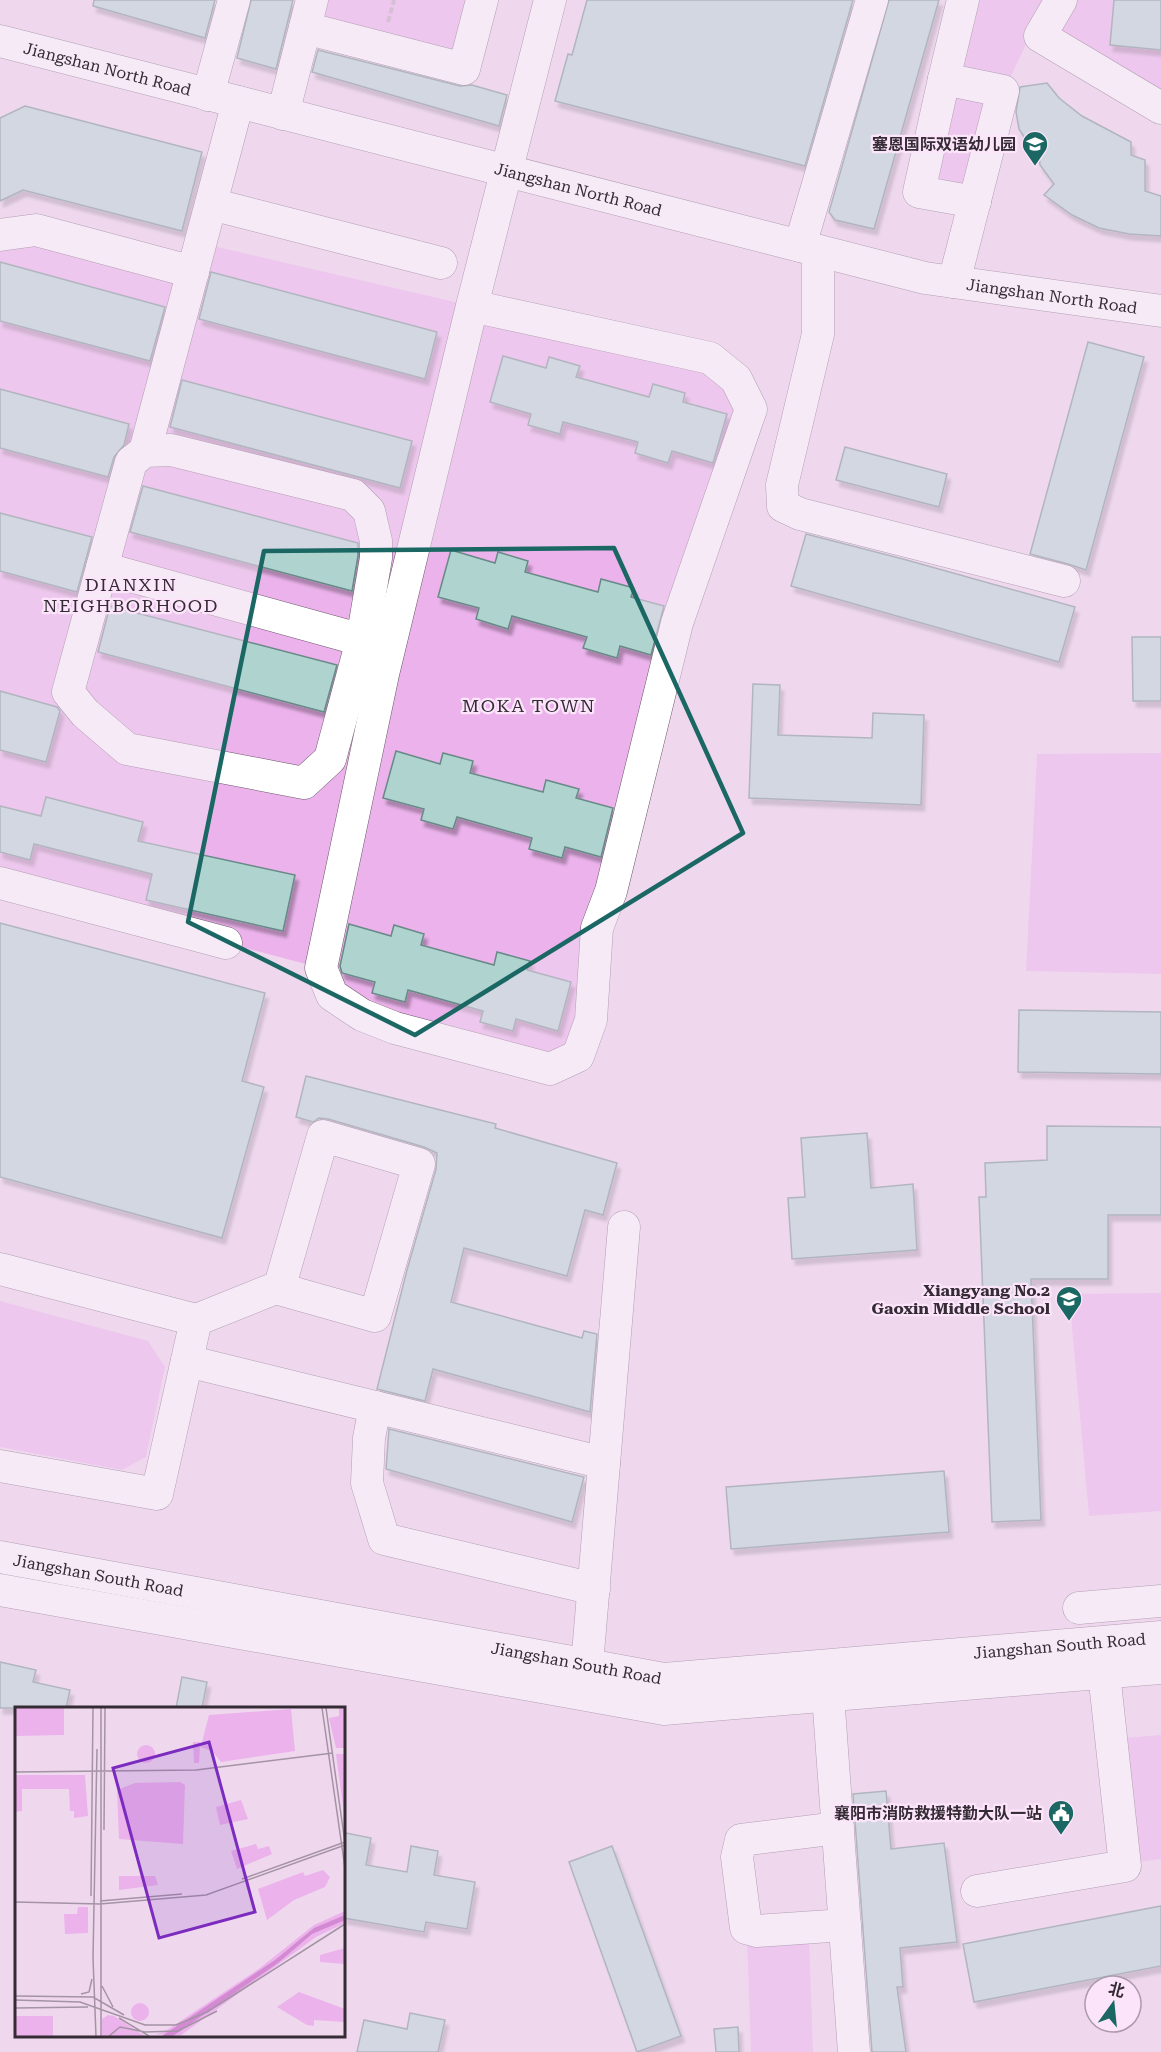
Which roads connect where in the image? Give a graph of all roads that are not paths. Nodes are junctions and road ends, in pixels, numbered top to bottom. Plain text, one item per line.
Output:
1 (234, 0) edge
2 (482, 0) edge
3 (550, 0) edge
4 (872, 0) edge
5 (963, 0) edge
6 (1061, 0) edge
7 (308, 14) edge
8 (0, 41) edge
9 (944, 79) junction
10 (208, 95) junction
11 (238, 102) junction
12 (1161, 108) edge
13 (283, 114) junction
14 (505, 171) junction
15 (975, 202) junction
16 (211, 204) junction
17 (0, 235) edge
18 (809, 248) junction
19 (441, 263) dead end
20 (193, 272) junction
21 (954, 282) junction
22 (472, 306) junction
23 (1161, 311) edge
24 (146, 452) junction
25 (102, 568) junction
26 (1064, 581) dead end
27 (362, 640) junction
28 (0, 883) edge
29 (226, 944) dead end
30 (624, 1227) dead end
31 (0, 1269) edge
32 (279, 1288) junction
33 (196, 1320) junction
34 (187, 1361) junction
35 (375, 1407) junction
36 (604, 1463) junction
37 (0, 1466) edge
38 (0, 1557) edge
39 (594, 1589) junction
40 (0, 1590) edge
41 (1161, 1600) edge
42 (1079, 1608) dead end
43 (1161, 1637) edge
44 (587, 1665) junction
45 (1161, 1668) edge
46 (1104, 1673) junction
47 (828, 1695) junction
48 (838, 1828) junction
49 (977, 1891) dead end
50 (845, 1925) junction
51 (854, 2052) edge

1 - 10 street
2 - 7 street
3 - 14 street
4 - 18 street
5 - 9 street
6 - 12 street
7 - 13 street
8 - 10 street, Jiangshan North Road
9 - 15 street
9 - 15 street
10 - 11 street, Jiangshan North Road
11 - 13 street, Jiangshan North Road
11 - 16 street
13 - 14 street, Jiangshan North Road
14 - 18 street, Jiangshan North Road
14 - 22 street
15 - 21 street
16 - 19 street
16 - 20 street
17 - 20 street
18 - 21 street, Jiangshan North Road
18 - 26 street
20 - 24 street
21 - 23 street, Jiangshan North Road
22 - 22 street
24 - 25 street
24 - 27 street
25 - 27 street
25 - 27 street
28 - 29 street
30 - 36 street
31 - 33 street
32 - 32 street
32 - 33 street
33 - 34 street
34 - 35 street
34 - 37 street
35 - 36 street
35 - 39 street
36 - 39 street
38 - 44 street, Jiangshan South Road
39 - 44 street
40 - 47 street, Jiangshan South Road
41 - 42 street
43 - 44 street, Jiangshan South Road
45 - 46 street, Jiangshan South Road
46 - 47 street, Jiangshan South Road
46 - 49 street
47 - 48 street
48 - 50 street
48 - 50 street
50 - 51 street

